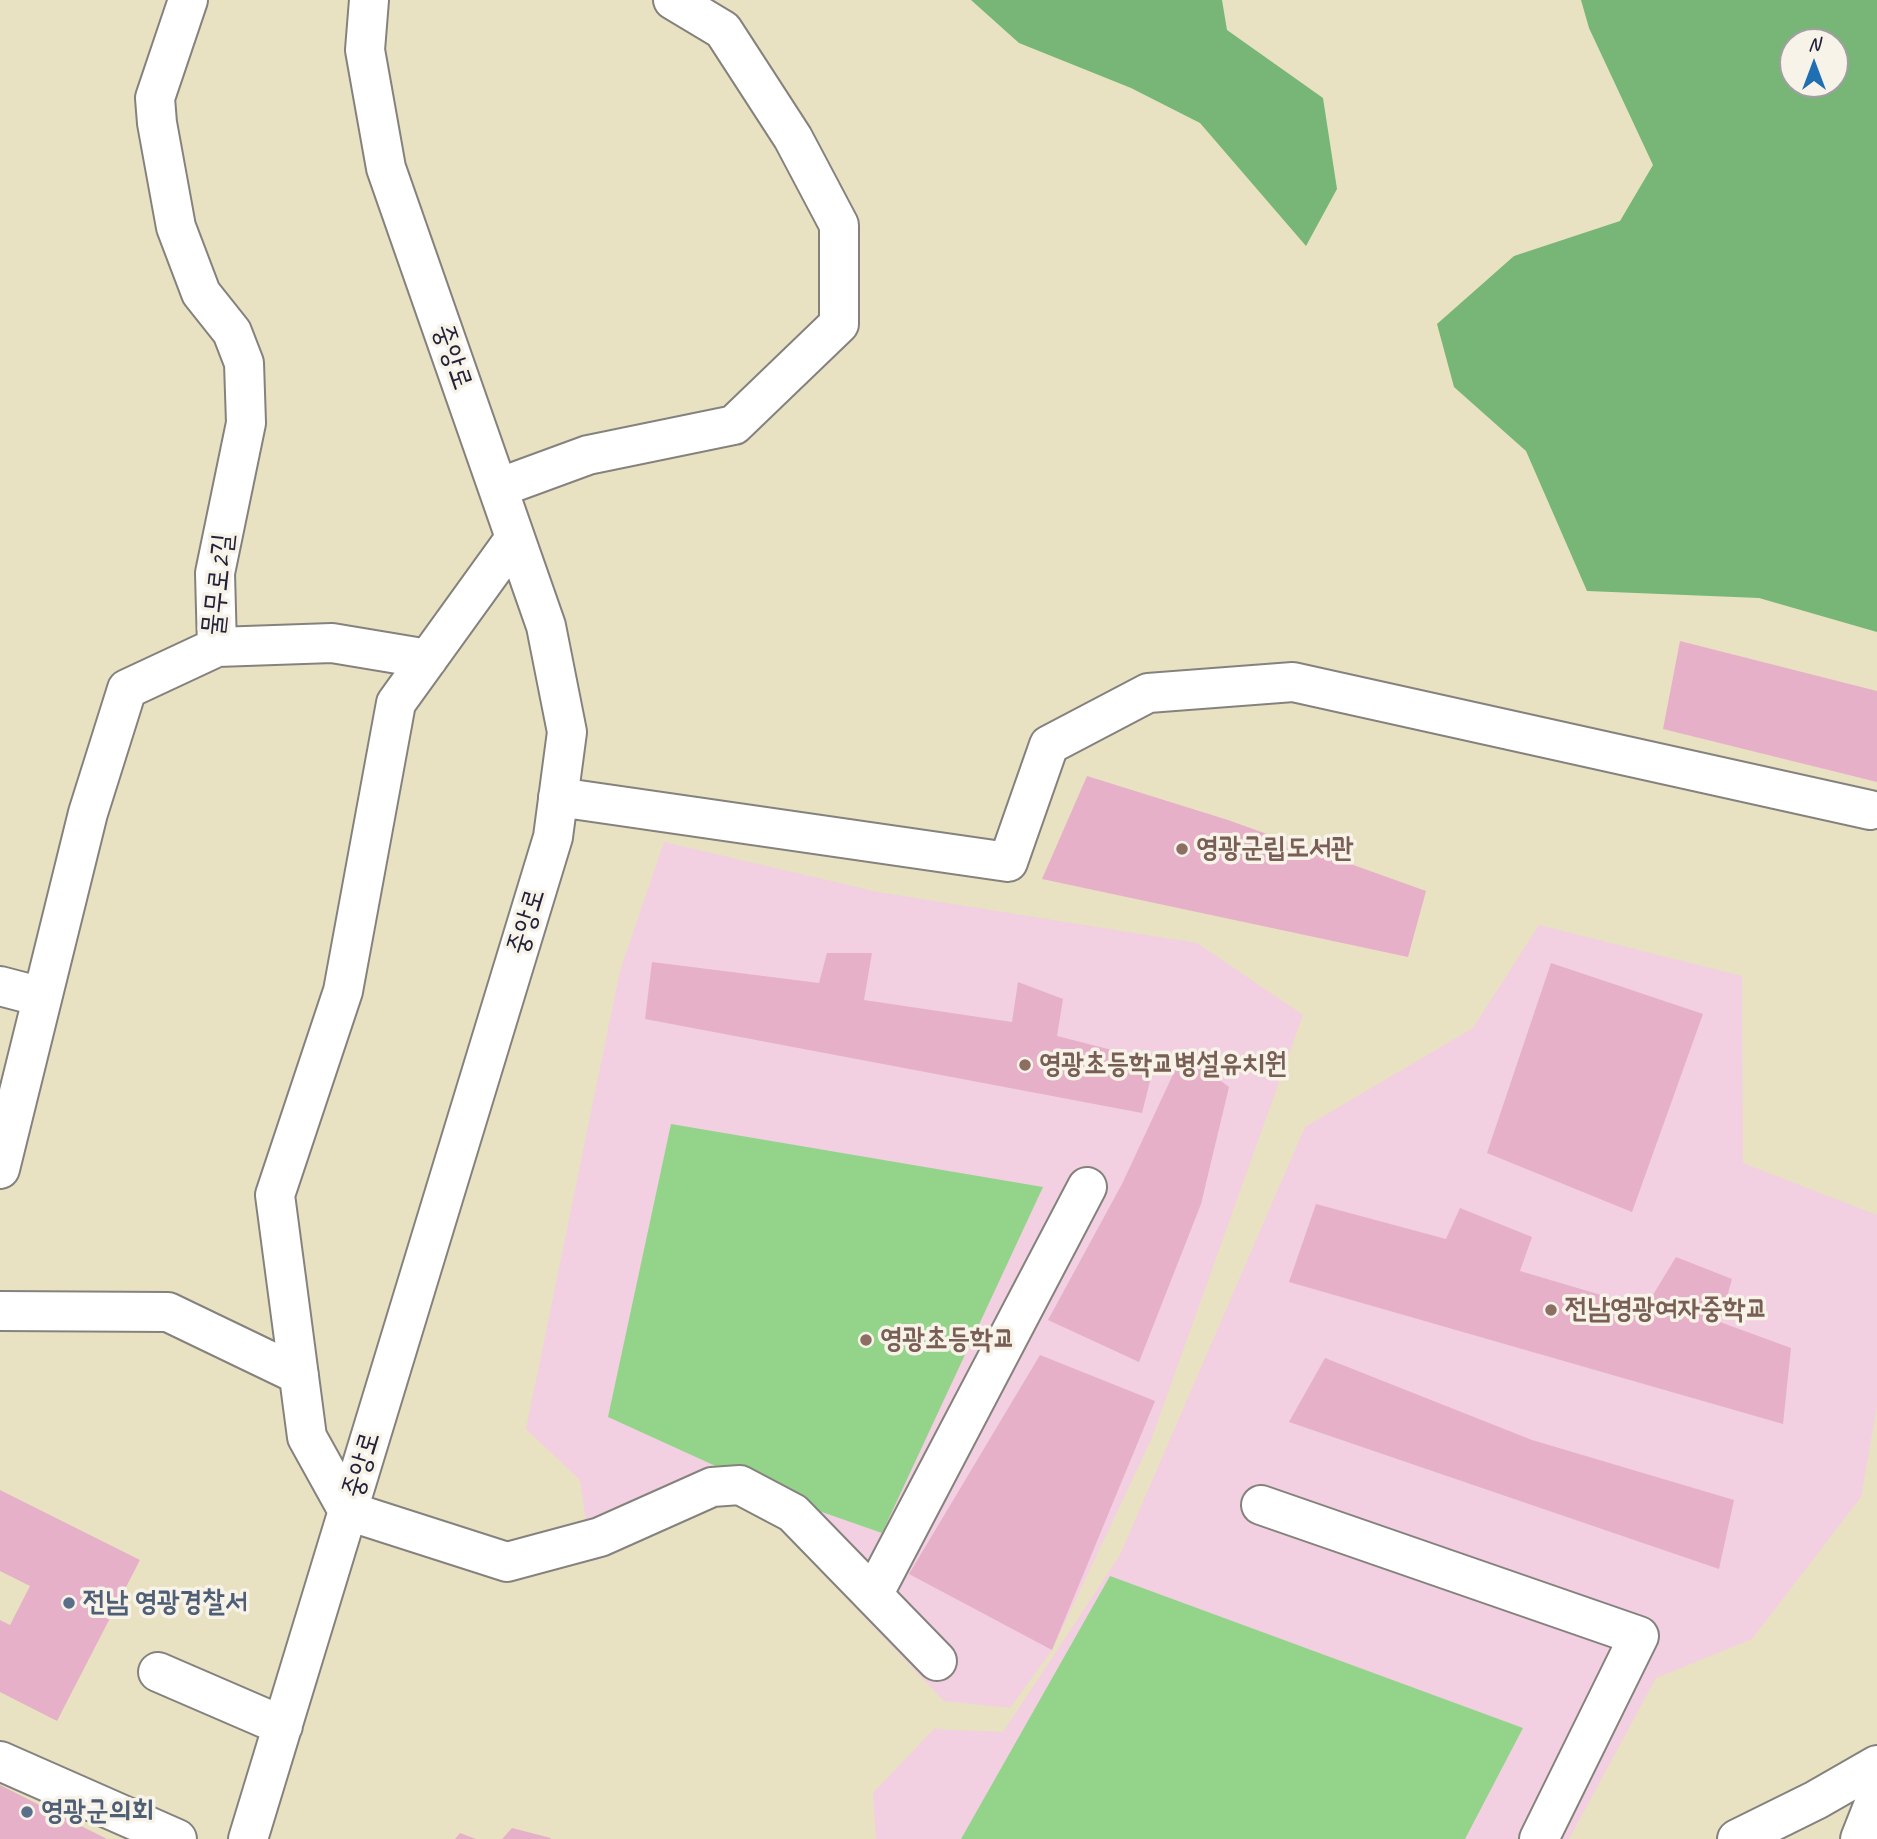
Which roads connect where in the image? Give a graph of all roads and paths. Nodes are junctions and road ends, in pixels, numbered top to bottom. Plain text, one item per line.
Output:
1 (188, 0) edge
2 (369, 0) edge
3 (673, 0) edge
4 (498, 488) junction
5 (515, 538) junction
6 (217, 647) junction
7 (428, 659) junction
8 (558, 797) junction
9 (1870, 810) dead end
10 (0, 986) edge
11 (43, 997) junction
12 (0, 1169) edge
13 (1087, 1188) dead end
14 (0, 1311) edge
15 (299, 1375) junction
16 (1261, 1504) dead end
17 (348, 1511) junction
18 (873, 1595) junction
19 (937, 1661) dead end
20 (158, 1672) dead end
21 (282, 1726) junction
22 (0, 1761) edge
23 (1877, 1765) edge
24 (1877, 1796) edge
25 (177, 1839) edge
26 (248, 1839) edge
27 (1539, 1839) edge
28 (1737, 1839) edge
29 (1860, 1839) edge

1 - 6 street, 물무로2길
2 - 4 street, 중앙로
3 - 4 street
4 - 5 street, 중앙로
5 - 7 street
5 - 8 street, 중앙로
6 - 7 street
6 - 11 street, 물무로2길
7 - 15 street
8 - 9 street
8 - 17 street, 중앙로
10 - 11 street
11 - 12 street, 물무로2길
13 - 18 street
14 - 15 street
15 - 17 street
16 - 27 street
17 - 18 street
17 - 21 street, 중앙로
18 - 19 street
20 - 21 street
21 - 26 street, 중앙로
22 - 25 street
23 - 28 street
24 - 29 street

